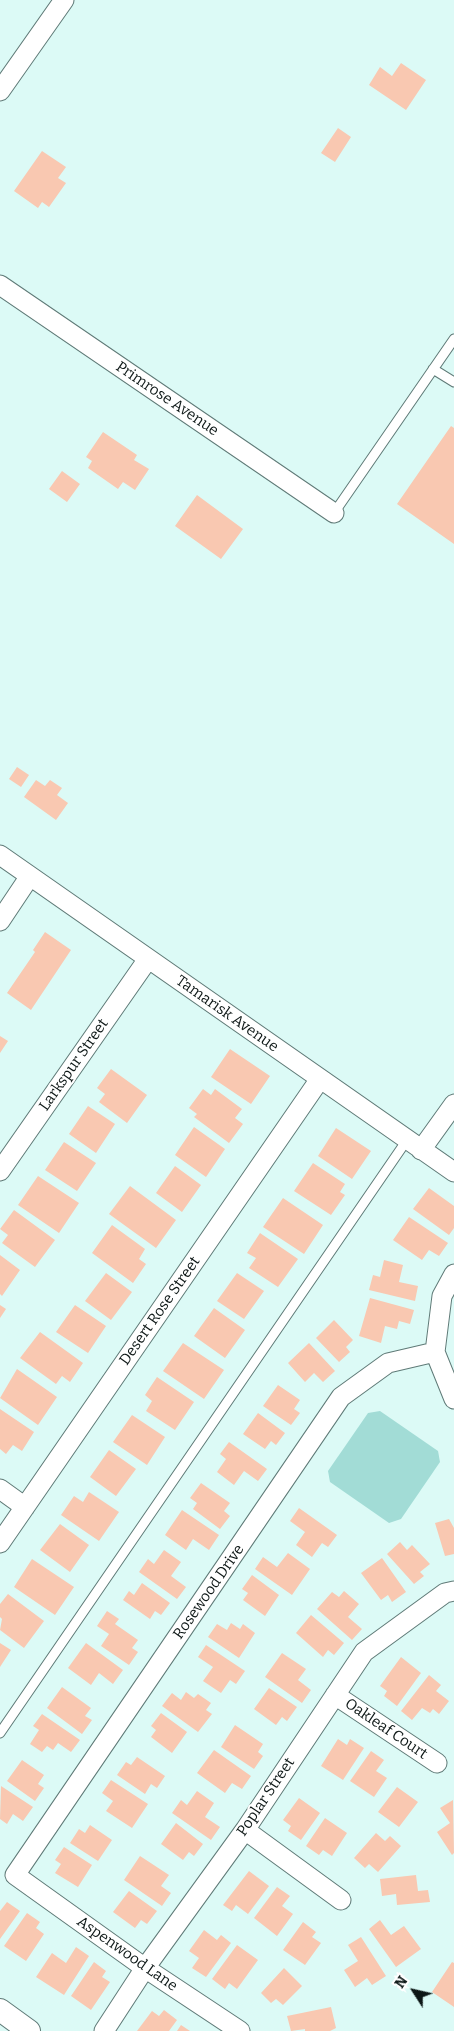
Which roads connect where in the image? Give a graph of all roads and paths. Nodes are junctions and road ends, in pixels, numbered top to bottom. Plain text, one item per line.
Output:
1 (64, 0) edge
2 (0, 91) edge
3 (0, 285) edge
4 (454, 339) edge
5 (434, 369) junction
6 (454, 382) edge
7 (334, 513) joint
8 (0, 855) edge
9 (30, 876) junction
10 (0, 921) edge
11 (148, 958) junction
12 (320, 1079) junction
13 (454, 1104) edge
14 (414, 1145) junction
15 (0, 1171) edge
16 (454, 1172) edge
17 (454, 1274) edge
18 (435, 1352) junction
19 (454, 1399) edge
20 (0, 1489) edge
21 (25, 1507) junction
22 (0, 1543) edge
23 (454, 1591) edge
24 (335, 1695) junction
25 (0, 1733) edge
26 (437, 1763) dead end
27 (245, 1830) junction
28 (15, 1875) joint
29 (341, 1900) dead end
30 (145, 1968) junction
31 (0, 2010) edge
32 (30, 2031) edge
33 (104, 2031) edge
34 (240, 2031) edge

1 - 2 street
3 - 7 street, Primrose Avenue
4 - 5 lane
5 - 6 lane
5 - 7 lane
8 - 9 street, Tamarisk Avenue
9 - 10 street
9 - 11 street, Tamarisk Avenue
11 - 12 street, Tamarisk Avenue
11 - 15 street, Larkspur Street
12 - 14 street, Tamarisk Avenue
12 - 21 street, Desert Rose Street
13 - 14 street
14 - 16 street, Tamarisk Avenue
14 - 25 lane
17 - 18 street
18 - 19 street
18 - 28 street, Rosewood Drive
20 - 21 street
21 - 22 street, Desert Rose Street
23 - 24 street, Poplar Street
24 - 26 street, Oakleaf Court
24 - 27 street, Poplar Street
27 - 29 street
27 - 30 street, Poplar Street
28 - 30 street, Aspenwood Lane
30 - 33 street, Poplar Street
30 - 34 street, Aspenwood Lane
31 - 32 street

